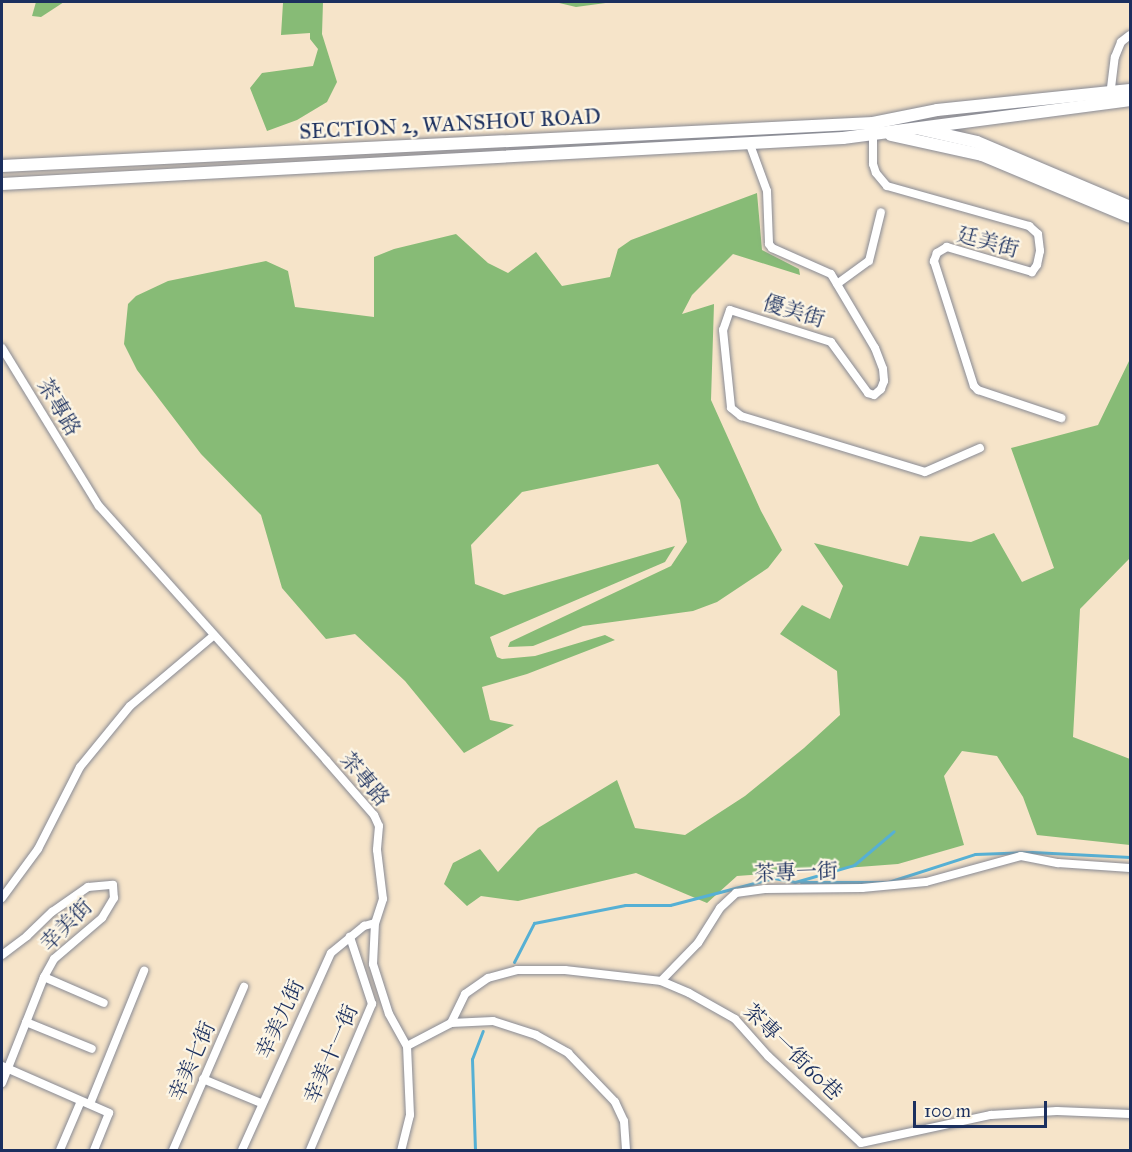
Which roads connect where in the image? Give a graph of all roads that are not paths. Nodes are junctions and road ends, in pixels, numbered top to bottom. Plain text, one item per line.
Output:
1 (1131, 35) edge
2 (1131, 90) edge
3 (1110, 97) junction
4 (1131, 100) edge
5 (901, 119) junction
6 (968, 119) junction
7 (914, 128) junction
8 (877, 130) junction
9 (971, 141) junction
10 (749, 142) junction
11 (3, 167) edge
12 (2, 183) edge
13 (1131, 207) edge
14 (881, 212) dead end
15 (1131, 217) edge
16 (837, 284) junction
17 (2, 348) edge
18 (1061, 418) dead end
19 (980, 448) dead end
20 (213, 636) junction
21 (1131, 868) edge
22 (2, 898) edge
23 (375, 923) junction
24 (351, 937) junction
25 (2, 955) edge
26 (144, 971) dead end
27 (44, 977) junction
28 (661, 981) junction
29 (244, 987) dead end
30 (104, 1003) dead end
31 (27, 1022) junction
32 (452, 1023) junction
33 (407, 1046) junction
34 (92, 1048) dead end
35 (5, 1067) edge
36 (203, 1080) junction
37 (2, 1083) edge
38 (81, 1101) junction
39 (261, 1103) junction
40 (90, 1104) junction
41 (1131, 1114) edge
42 (60, 1150) edge
43 (94, 1150) edge
44 (173, 1150) edge
45 (242, 1150) edge
46 (310, 1150) edge
47 (401, 1150) edge
48 (626, 1150) edge

1 - 3 street
2 - 3 main road
3 - 4 main road
3 - 5 main road, SECTION 2, WANSHOU ROAD
3 - 6 main road
5 - 7 main road
5 - 8 main road, SECTION 2, WANSHOU ROAD
6 - 7 main road
6 - 9 main road
7 - 8 main road
7 - 9 main road
8 - 10 main road, SECTION 2, WANSHOU ROAD
8 - 11 main road, SECTION 2, WANSHOU ROAD
8 - 15 main road
8 - 18 street, 廷美街
9 - 13 main road
10 - 12 main road, SECTION 2, WANSHOU ROAD
10 - 16 street, 優美街
14 - 16 street
16 - 19 street, 優美街
17 - 20 street, 茶專路
20 - 22 street
20 - 23 street, 茶專路
21 - 28 street, 茶專一街
23 - 24 street, 幸美九街
23 - 33 street, 茶專路
24 - 39 street, 幸美九街
24 - 46 street, 幸美十一街
25 - 27 street, 幸美街
26 - 40 street
27 - 30 street
27 - 31 street, 幸美街
28 - 32 street
28 - 41 street, 茶專一街60巷
29 - 36 street, 幸美七街
31 - 34 street
31 - 35 street, 幸美街
32 - 33 street
32 - 48 street
33 - 47 street
35 - 37 street, 幸美街
35 - 38 street
36 - 39 street
36 - 44 street, 幸美七街
38 - 40 street
38 - 42 street
39 - 45 street, 幸美九街
40 - 43 street

